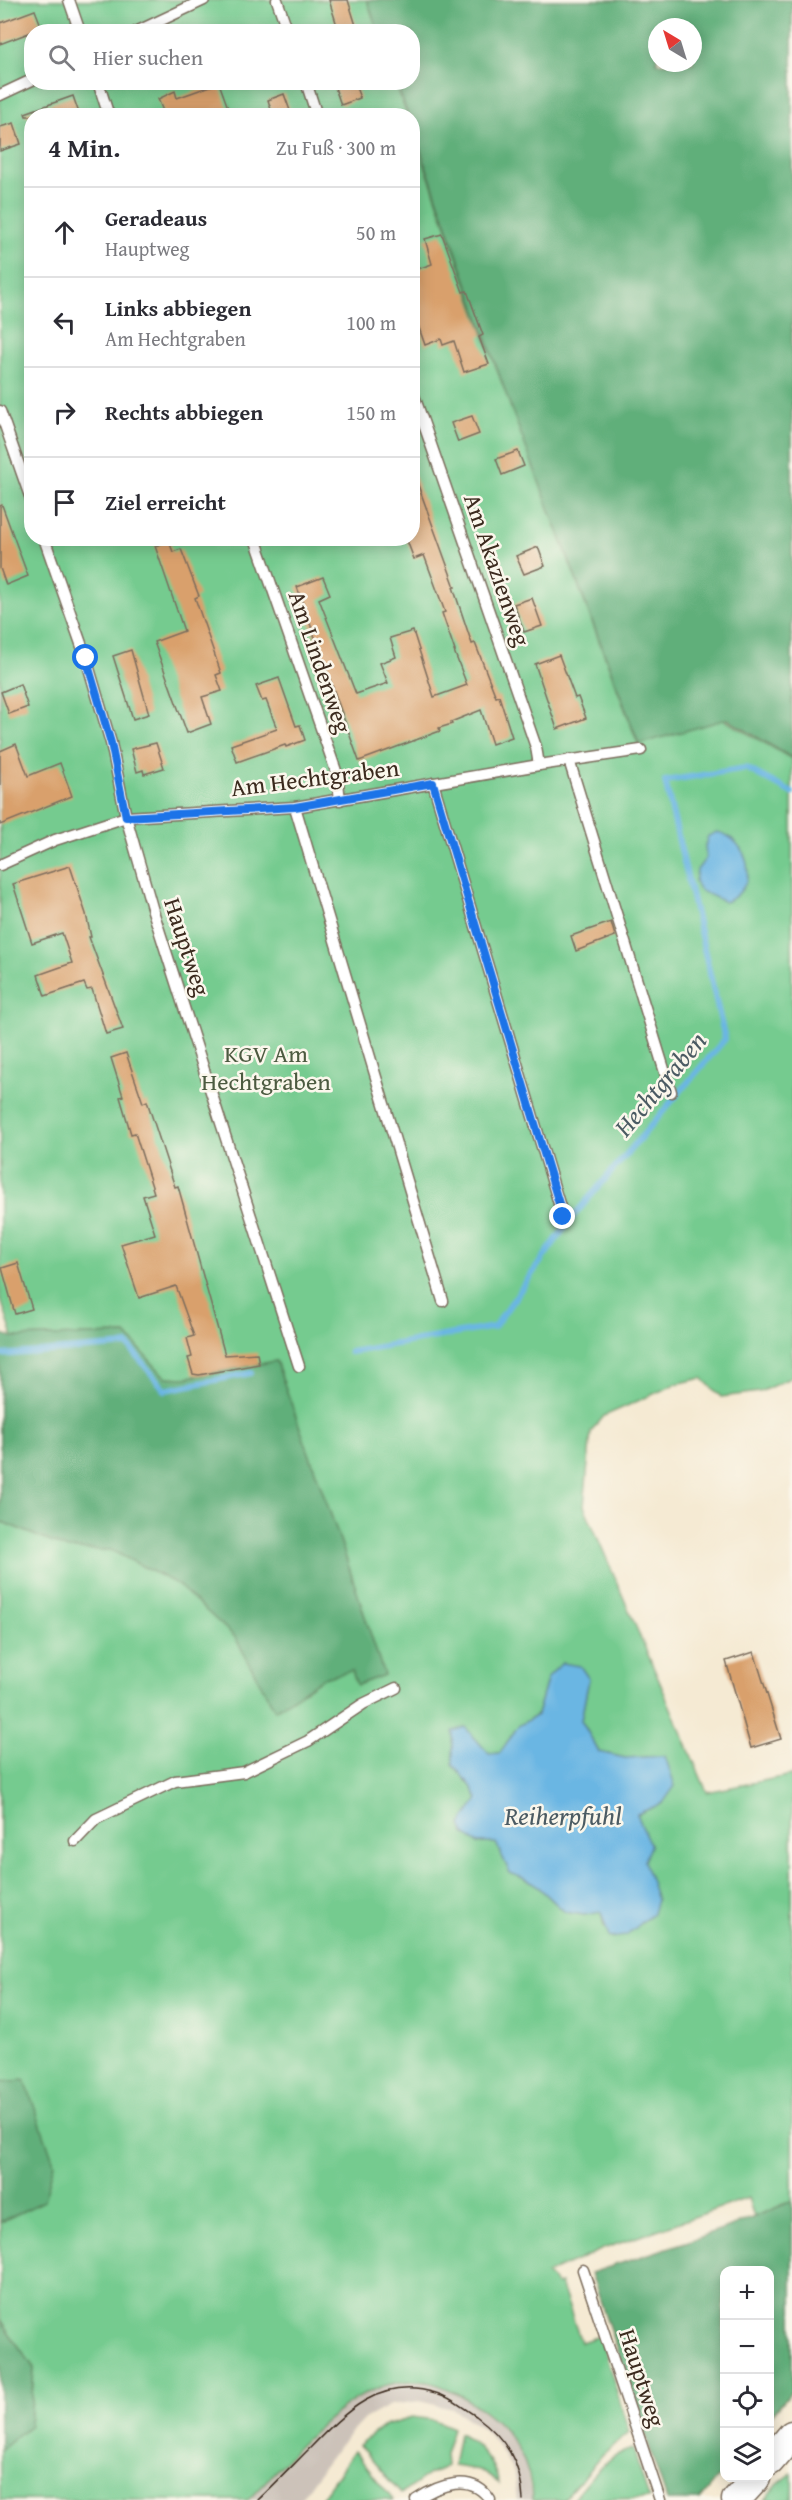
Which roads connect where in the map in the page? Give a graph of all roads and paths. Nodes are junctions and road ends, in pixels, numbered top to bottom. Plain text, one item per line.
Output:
1 (69, 0) edge
2 (204, 0) edge
3 (277, 0) edge
4 (77, 24) edge
5 (153, 24) edge
6 (285, 24) edge
7 (24, 84) edge
8 (101, 90) edge
9 (309, 90) edge
10 (0, 95) edge
11 (106, 108) edge
12 (314, 108) edge
13 (0, 411) edge
14 (420, 413) edge
15 (24, 479) edge
16 (47, 546) edge
17 (258, 546) edge
18 (641, 750) dead end
19 (569, 760) junction
20 (539, 765) junction
21 (433, 783) junction
22 (340, 800) junction
23 (295, 807) junction
24 (126, 817) junction
25 (0, 865) edge
26 (671, 1092) dead end
27 (563, 1217) dead end
28 (443, 1301) dead end
29 (299, 1366) dead end
30 (396, 1688) dead end
31 (75, 1841) dead end
32 (583, 2270) dead end
33 (792, 2435) edge
34 (774, 2456) edge
35 (752, 2482) edge
36 (416, 2500) edge
37 (490, 2500) edge
38 (660, 2500) edge
39 (736, 2500) edge

1 - 4 lane
2 - 5 lane
3 - 6 lane
7 - 10 lane
8 - 11 lane
9 - 12 lane
13 - 15 lane
14 - 20 lane, Am Akazienweg
16 - 24 lane, Hauptweg
17 - 22 lane, Am Lindenweg
18 - 19 lane, Am Hechtgraben
19 - 20 lane, Am Hechtgraben
19 - 26 lane
20 - 21 lane, Am Hechtgraben
21 - 22 lane, Am Hechtgraben
21 - 27 lane
22 - 23 lane, Am Hechtgraben
23 - 24 lane, Am Hechtgraben
23 - 28 lane
24 - 25 lane, Am Hechtgraben
24 - 29 lane, Hauptweg
30 - 31 lane
32 - 38 lane, Hauptweg
33 - 34 main road
35 - 39 main road
36 - 37 lane

